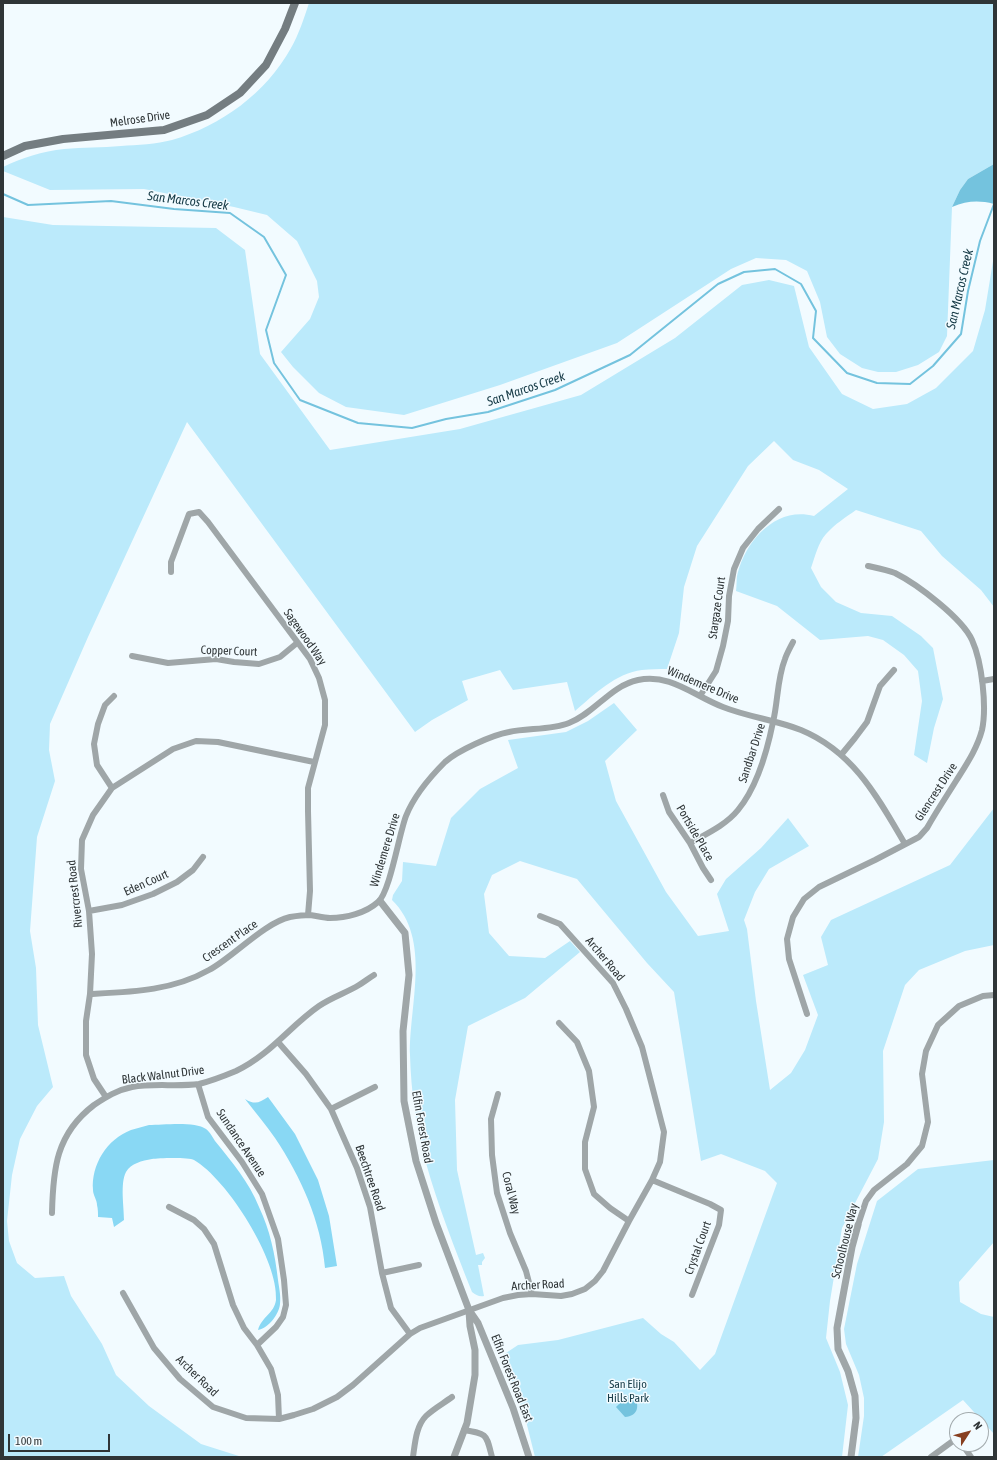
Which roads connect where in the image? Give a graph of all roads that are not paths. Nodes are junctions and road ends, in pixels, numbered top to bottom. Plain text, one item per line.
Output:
1 (295, 3) edge
2 (3, 156) edge
3 (779, 509) dead end
4 (868, 566) dead end
5 (171, 572) dead end
6 (793, 642) dead end
7 (298, 643) junction
8 (132, 656) dead end
9 (894, 670) dead end
10 (994, 679) edge
11 (982, 681) junction
12 (114, 696) dead end
13 (700, 696) junction
14 (773, 722) junction
15 (841, 755) junction
16 (314, 762) junction
17 (112, 788) junction
18 (663, 796) dead end
19 (690, 843) junction
20 (905, 844) junction
21 (203, 856) dead end
22 (711, 880) dead end
23 (380, 901) junction
24 (89, 911) junction
25 (308, 915) junction
26 (540, 916) dead end
27 (374, 975) dead end
28 (90, 994) junction
29 (994, 995) edge
30 (806, 1014) dead end
31 (559, 1023) dead end
32 (278, 1042) junction
33 (198, 1084) junction
34 (375, 1086) dead end
35 (498, 1094) dead end
36 (106, 1097) junction
37 (331, 1109) junction
38 (652, 1180) junction
39 (170, 1207) dead end
40 (52, 1213) dead end
41 (629, 1221) junction
42 (858, 1225) joint
43 (418, 1265) dead end
44 (382, 1273) junction
45 (123, 1293) dead end
46 (532, 1294) junction
47 (692, 1295) dead end
48 (469, 1310) junction
49 (410, 1334) junction
50 (257, 1345) junction
51 (452, 1397) dead end
52 (279, 1418) junction
53 (464, 1430) junction
54 (949, 1444) edge
55 (413, 1457) edge
56 (454, 1457) edge
57 (492, 1457) edge
58 (529, 1457) edge
59 (851, 1457) edge
60 (931, 1457) edge

1 - 2 main road, Melrose Drive
3 - 13 street, Stargaze Court
4 - 11 street, Glencrest Drive
5 - 7 street, Sagewood Way
6 - 14 street, Sandbar Drive
7 - 8 street, Copper Court
7 - 16 street, Sagewood Way
9 - 15 street
10 - 11 street
11 - 20 street, Glencrest Drive
12 - 17 street
13 - 14 street, Windemere Drive
13 - 23 street, Windemere Drive
14 - 15 street, Windemere Drive
14 - 19 street, Sandbar Drive
15 - 20 street, Windemere Drive
16 - 17 street, Rivercrest Road
16 - 25 street, Sagewood Way
17 - 24 street, Rivercrest Road
18 - 19 street, Portside Place
19 - 22 street, Portside Place
20 - 30 street, Glencrest Drive
21 - 24 street, Eden Court
23 - 25 street, Crescent Place
23 - 48 street, Elfin Forest Road
24 - 28 street, Rivercrest Road
25 - 28 street, Crescent Place
26 - 38 street, Archer Road
27 - 32 street, Black Walnut Drive
28 - 36 street, Rivercrest Road
29 - 42 street, Schoolhouse Way
31 - 41 street
32 - 33 street, Black Walnut Drive
32 - 37 street, Beechtree Road
33 - 36 street, Black Walnut Drive
33 - 50 street, Sundance Avenue
34 - 37 street
35 - 46 street, Coral Way
36 - 40 street, Black Walnut Drive
37 - 44 street, Beechtree Road
38 - 41 street, Archer Road
38 - 47 street, Crystal Court
39 - 50 street
41 - 46 street, Archer Road
42 - 59 street, Schoolhouse Way
43 - 44 street
44 - 49 street, Beechtree Road
45 - 52 street, Archer Road
46 - 48 street, Archer Road
48 - 49 street, Archer Road
48 - 53 street
48 - 58 street, Elfin Forest Road East
49 - 52 street, Archer Road
50 - 52 street
51 - 55 street
53 - 56 street
53 - 57 street
54 - 60 street

